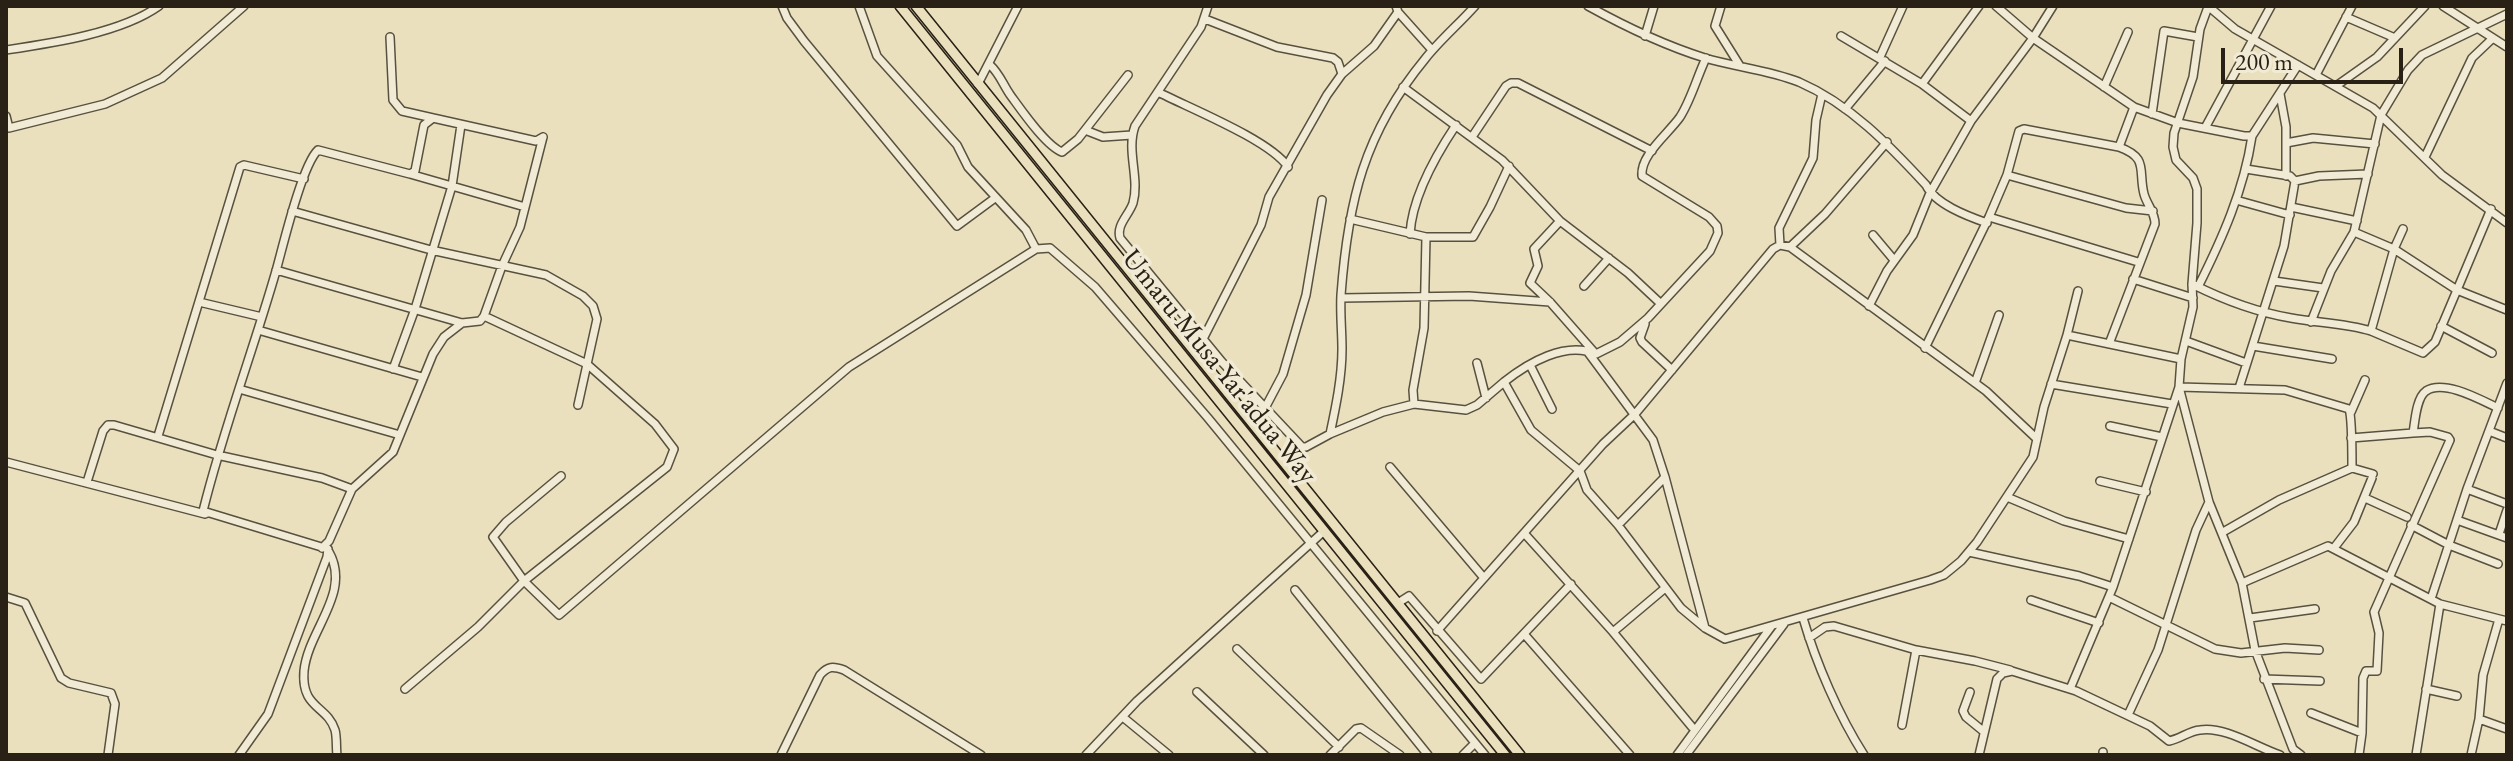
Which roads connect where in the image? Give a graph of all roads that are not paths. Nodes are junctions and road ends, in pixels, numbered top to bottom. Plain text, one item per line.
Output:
1 (159, 6) edge
2 (244, 6) edge
3 (782, 6) edge
4 (859, 6) edge
5 (900, 6) edge
6 (916, 6) edge
7 (1018, 6) edge
8 (1208, 6) edge
9 (1475, 6) edge
10 (1588, 6) edge
11 (1654, 6) edge
12 (1721, 6) edge
13 (1903, 6) edge
14 (1979, 6) edge
15 (1996, 6) edge
16 (2053, 6) edge
17 (2271, 6) edge
18 (2352, 6) edge
19 (2425, 6) edge
20 (2443, 6) edge
21 (2208, 7) edge
22 (1397, 9) edge
23 (2507, 14) edge
24 (2346, 17) junction
25 (1205, 19) junction
26 (2480, 27) junction
27 (2128, 32) dead end
28 (1645, 36) junction
29 (1841, 36) dead end
30 (390, 37) dead end
31 (2198, 37) junction
32 (2033, 38) junction
33 (2395, 38) junction
34 (2493, 38) junction
35 (2252, 39) junction
36 (2507, 47) edge
37 (6, 50) edge
38 (1432, 50) junction
39 (1706, 58) junction
40 (1882, 59) junction
41 (990, 65) junction
42 (2298, 65) junction
43 (1740, 66) junction
44 (1342, 74) junction
45 (1128, 75) dead end
46 (2316, 75) junction
47 (978, 84) junction
48 (1922, 84) junction
49 (2336, 86) junction
50 (1403, 87) junction
51 (2104, 87) junction
52 (1158, 92) junction
53 (1822, 94) junction
54 (2280, 94) junction
55 (2134, 107) junction
56 (1845, 109) junction
57 (2152, 114) junction
58 (2381, 115) junction
59 (6, 116) edge
60 (433, 118) junction
61 (1971, 121) junction
62 (2178, 123) junction
63 (461, 125) junction
64 (1456, 125) junction
65 (2205, 128) junction
66 (1085, 130) junction
67 (1132, 135) junction
68 (2252, 136) junction
69 (1472, 137) junction
70 (1887, 142) junction
71 (2286, 143) junction
72 (2375, 144) junction
73 (2119, 147) junction
74 (1652, 151) junction
75 (2425, 157) junction
76 (1509, 166) junction
77 (1288, 167) junction
78 (2246, 169) junction
79 (410, 174) junction
80 (2368, 174) junction
81 (2007, 175) junction
82 (2286, 176) junction
83 (304, 179) junction
84 (2295, 181) junction
85 (452, 186) junction
86 (1930, 193) junction
87 (995, 198) junction
88 (1322, 200) dead end
89 (2236, 200) junction
90 (525, 207) junction
91 (2491, 209) junction
92 (292, 211) junction
93 (2153, 211) junction
94 (2290, 211) junction
95 (1350, 219) junction
96 (1988, 220) junction
97 (1560, 221) junction
98 (2357, 221) junction
99 (2507, 223) edge
100 (2403, 229) dead end
101 (2354, 232) junction
102 (1410, 234) junction
103 (1873, 235) dead end
104 (1426, 237) junction
105 (1780, 245) junction
106 (1790, 247) junction
107 (1036, 249) junction
108 (2394, 249) junction
109 (431, 250) junction
110 (1609, 258) junction
111 (1894, 260) junction
112 (2138, 262) junction
113 (502, 266) junction
114 (276, 270) junction
115 (2133, 279) junction
116 (2274, 281) junction
117 (2195, 285) junction
118 (1584, 286) dead end
119 (2323, 288) junction
120 (2457, 290) junction
121 (2078, 291) dead end
122 (1426, 297) junction
123 (1341, 298) junction
124 (2193, 298) junction
125 (199, 302) junction
126 (1550, 302) junction
127 (1660, 303) junction
128 (1869, 306) junction
129 (415, 309) junction
130 (2507, 310) edge
131 (2262, 313) junction
132 (1999, 315) dead end
133 (484, 316) junction
134 (262, 317) junction
135 (1648, 318) junction
136 (2311, 322) junction
137 (462, 323) junction
138 (2441, 326) junction
139 (258, 330) junction
140 (2371, 331) junction
141 (2067, 335) junction
142 (1203, 339) junction
143 (2186, 341) junction
144 (2109, 344) junction
145 (2253, 346) junction
146 (1925, 348) junction
147 (1587, 350) junction
148 (2492, 353) dead end
149 (1596, 354) junction
150 (2181, 359) junction
151 (2332, 359) dead end
152 (1477, 363) dead end
153 (2246, 363) junction
154 (587, 364) junction
155 (1530, 365) junction
156 (393, 369) junction
157 (1672, 370) junction
158 (422, 377) junction
159 (2365, 380) dead end
160 (1504, 382) junction
161 (1975, 383) junction
162 (2507, 383) edge
163 (2051, 384) junction
164 (2179, 387) junction
165 (2239, 388) junction
166 (239, 389) junction
167 (2505, 393) edge
168 (1486, 398) junction
169 (1414, 404) junction
170 (2172, 404) junction
171 (578, 405) dead end
172 (2498, 408) junction
173 (1552, 409) dead end
174 (1264, 410) junction
175 (2351, 412) junction
176 (1635, 414) junction
177 (2110, 426) dead end
178 (2489, 431) junction
179 (2413, 433) junction
180 (1330, 434) junction
181 (400, 435) junction
182 (158, 436) junction
183 (2162, 437) junction
184 (2351, 438) junction
185 (2507, 438) edge
186 (2037, 439) junction
187 (217, 455) junction
188 (6, 462) edge
189 (1390, 467) dead end
190 (2352, 468) junction
191 (1580, 471) junction
192 (561, 476) dead end
193 (1665, 477) junction
194 (2100, 481) dead end
195 (87, 482) junction
196 (352, 489) junction
197 (2467, 489) junction
198 (2146, 492) junction
199 (2007, 497) junction
200 (2365, 498) junction
201 (2209, 502) junction
202 (2507, 507) edge
203 (205, 514) junction
204 (2457, 520) junction
205 (2409, 521) junction
206 (1618, 525) junction
207 (1323, 532) junction
208 (2223, 532) junction
209 (1524, 533) junction
210 (2503, 536) edge
211 (2129, 539) junction
212 (1312, 541) junction
213 (2449, 545) junction
214 (2334, 548) junction
215 (325, 549) junction
216 (1969, 552) junction
217 (2498, 564) dead end
218 (1484, 578) junction
219 (2389, 578) junction
220 (524, 581) junction
221 (2242, 583) junction
222 (1571, 584) junction
223 (2113, 587) junction
224 (1664, 589) junction
225 (1295, 590) dead end
226 (6, 597) edge
227 (2109, 597) junction
228 (2431, 599) junction
229 (2031, 600) dead end
230 (1398, 603) junction
231 (2440, 604) junction
232 (2315, 609) dead end
233 (1803, 618) junction
234 (2250, 618) junction
235 (2503, 620) edge
236 (2099, 623) junction
237 (1784, 624) junction
238 (2168, 624) junction
239 (1771, 627) junction
240 (1705, 628) junction
241 (1437, 631) junction
242 (1613, 632) junction
243 (1525, 635) junction
244 (1809, 638) junction
245 (1237, 649) dead end
246 (1916, 650) junction
247 (2255, 650) junction
248 (2319, 650) dead end
249 (2012, 671) junction
250 (2264, 679) junction
251 (2320, 681) dead end
252 (405, 689) dead end
253 (2070, 689) junction
254 (2426, 689) junction
255 (1197, 692) dead end
256 (1970, 692) dead end
257 (2457, 696) dead end
258 (2311, 713) dead end
259 (2128, 715) junction
260 (1124, 718) junction
261 (2479, 719) junction
262 (1902, 725) dead end
263 (1692, 727) dead end
264 (2507, 729) edge
265 (1983, 731) junction
266 (2362, 733) junction
267 (1475, 743) junction
268 (1339, 747) junction
269 (2292, 752) edge
270 (108, 755) edge
271 (239, 755) edge
272 (337, 755) edge
273 (781, 755) edge
274 (981, 755) edge
275 (1086, 755) edge
276 (1169, 755) edge
277 (1264, 755) edge
278 (1330, 755) edge
279 (1400, 755) edge
280 (1428, 755) edge
281 (1463, 755) edge
282 (1485, 755) edge
283 (1505, 755) edge
284 (1520, 755) edge
285 (1630, 755) edge
286 (1677, 755) edge
287 (1686, 755) edge
288 (1864, 755) edge
289 (1979, 755) edge
290 (2280, 755) edge
291 (2301, 755) edge
292 (2359, 755) edge
293 (2416, 755) edge
294 (2471, 755) edge

1 - 37 street
2 - 59 street
3 - 87 street
4 - 87 street
5 - 207 main road, Umaru Musa Yar'adua Way
6 - 47 main road, Umaru Musa Yar'adua Way
7 - 41 street
8 - 25 street
9 - 38 street
10 - 28 street
11 - 28 street
12 - 43 street
13 - 40 street
14 - 48 street
15 - 32 street
16 - 32 street
17 - 35 street
18 - 24 street
19 - 33 street
20 - 26 street
21 - 31 street
21 - 35 street
22 - 38 street
22 - 44 street
23 - 26 street
24 - 33 street
24 - 46 street
25 - 44 street
25 - 52 street
26 - 34 street
26 - 58 street
27 - 51 street
28 - 39 street
29 - 40 street
30 - 60 street
31 - 57 street
31 - 62 street
32 - 51 street
32 - 61 street
33 - 49 street
34 - 36 street
34 - 75 street
35 - 42 street
35 - 65 street
38 - 50 street
39 - 43 street
39 - 74 street
40 - 48 street
40 - 56 street
41 - 47 street
41 - 66 street
42 - 46 street
42 - 54 street
43 - 53 street
44 - 77 street
45 - 66 street
46 - 49 street
47 - 230 main road, Umaru Musa Yar'adua Way
48 - 61 street
49 - 58 street
50 - 64 street
50 - 95 street
51 - 55 street
52 - 67 street
52 - 77 street
53 - 56 street
53 - 105 street
54 - 68 street
54 - 71 street
55 - 57 street
55 - 73 street
56 - 70 street
57 - 62 street
58 - 72 street
58 - 75 street
60 - 63 street
60 - 79 street
61 - 86 street
62 - 65 street
62 - 117 street
63 - 85 street
63 - 90 street
64 - 69 street
64 - 102 street
65 - 68 street
66 - 67 street
67 - 142 street
68 - 78 street
69 - 74 street
69 - 76 street
70 - 86 street
70 - 106 street
71 - 72 street
71 - 82 street
72 - 80 street
73 - 81 street
73 - 93 street
74 - 127 street
75 - 91 street
76 - 97 street
76 - 104 street
77 - 142 street
78 - 82 street
78 - 89 street
79 - 83 street
79 - 85 street
80 - 84 street
80 - 98 street
81 - 93 street
81 - 96 street
82 - 84 street
83 - 92 street
83 - 125 street
84 - 94 street
85 - 90 street
85 - 109 street
86 - 96 street
86 - 111 street
87 - 107 street
88 - 174 street
89 - 94 street
89 - 117 street
90 - 113 street
91 - 99 street
91 - 120 street
92 - 109 street
92 - 114 street
93 - 112 street
94 - 98 street
94 - 116 street
95 - 102 street
95 - 123 street
96 - 112 street
96 - 146 street
97 - 110 street
97 - 126 street
98 - 101 street
100 - 108 street
101 - 108 street
101 - 119 street
102 - 104 street
103 - 111 street
104 - 122 street
105 - 106 street
105 - 157 street
106 - 128 street
107 - 212 street
107 - 220 street
108 - 120 street
108 - 140 street
109 - 113 street
109 - 129 street
110 - 118 street
110 - 127 street
111 - 128 street
112 - 115 street
113 - 133 street
113 - 154 street
114 - 129 street
114 - 134 street
115 - 124 street
115 - 144 street
116 - 119 street
116 - 131 street
117 - 124 street
117 - 131 street
119 - 136 street
120 - 130 street
120 - 138 street
121 - 141 street
122 - 123 street
122 - 126 street
122 - 169 street
123 - 180 street
124 - 143 street
125 - 134 street
125 - 182 street
126 - 149 street
127 - 135 street
128 - 146 street
129 - 137 street
129 - 156 street
131 - 136 street
131 - 145 street
132 - 161 street
133 - 137 street
133 - 154 street
134 - 139 street
135 - 149 street
135 - 157 street
136 - 140 street
137 - 158 street
138 - 140 street
138 - 148 street
139 - 156 street
139 - 166 street
141 - 144 street
141 - 163 street
142 - 174 street
143 - 150 street
143 - 153 street
144 - 150 street
145 - 151 street
145 - 153 street
146 - 161 street
147 - 149 street
147 - 155 street
147 - 176 street
150 - 164 street
152 - 168 street
153 - 165 street
154 - 171 street
154 - 220 street
155 - 160 street
155 - 173 street
156 - 158 street
157 - 176 street
158 - 181 street
159 - 175 street
160 - 168 street
160 - 191 street
161 - 186 street
162 - 167 street
163 - 170 street
163 - 186 street
164 - 165 street
164 - 170 street
164 - 201 street
165 - 175 street
166 - 181 street
166 - 187 street
167 - 172 street
168 - 169 street
169 - 180 street
170 - 183 street
172 - 178 street
172 - 179 street
174 - 180 street
175 - 184 street
176 - 191 street
176 - 193 street
177 - 183 street
178 - 185 street
178 - 197 street
179 - 184 street
179 - 205 street
181 - 196 street
182 - 187 street
182 - 195 street
183 - 198 street
184 - 190 street
186 - 199 street
187 - 196 street
187 - 203 street
188 - 195 street
189 - 218 street
190 - 200 street
190 - 208 street
191 - 206 street
191 - 209 street
192 - 220 street
193 - 206 street
193 - 240 street
194 - 198 street
195 - 203 street
196 - 215 street
197 - 202 street
197 - 204 street
198 - 211 street
199 - 211 street
199 - 216 street
200 - 205 street
200 - 214 street
201 - 208 street
201 - 238 street
202 - 210 street
203 - 215 street
204 - 210 street
204 - 213 street
205 - 213 street
205 - 219 street
206 - 224 street
207 - 212 street
207 - 283 main road, Umaru Musa Yar'adua Way
208 - 221 street
209 - 218 street
209 - 222 street
211 - 223 street
212 - 260 street
212 - 267 street
213 - 217 street
213 - 228 street
214 - 219 street
214 - 221 street
215 - 271 street
215 - 272 street
216 - 223 street
216 - 233 street
218 - 241 street
219 - 228 street
219 - 266 street
220 - 252 street
221 - 234 street
222 - 242 street
222 - 243 street
223 - 227 street
224 - 240 street
224 - 242 street
225 - 280 street
226 - 270 street
227 - 236 street
227 - 238 street
228 - 231 street
229 - 236 street
230 - 241 street
230 - 284 main road, Umaru Musa Yar'adua Way
231 - 235 street
231 - 254 street
232 - 234 street
233 - 237 street
233 - 244 street
234 - 247 street
235 - 261 street
236 - 253 street
237 - 239 street
237 - 287 street
238 - 247 street
238 - 259 street
239 - 240 street
239 - 286 street
241 - 243 street
242 - 263 street
243 - 285 street
244 - 246 street
244 - 288 street
245 - 268 street
246 - 249 street
246 - 262 street
247 - 248 street
247 - 250 street
249 - 253 street
249 - 265 street
250 - 251 street
250 - 269 street
253 - 259 street
254 - 257 street
254 - 293 street
255 - 277 street
256 - 265 street
258 - 266 street
259 - 290 street
260 - 275 street
260 - 276 street
261 - 264 street
261 - 294 street
265 - 289 street
266 - 292 street
267 - 281 street
267 - 282 street
268 - 278 street
268 - 279 street
269 - 291 street
273 - 274 street

